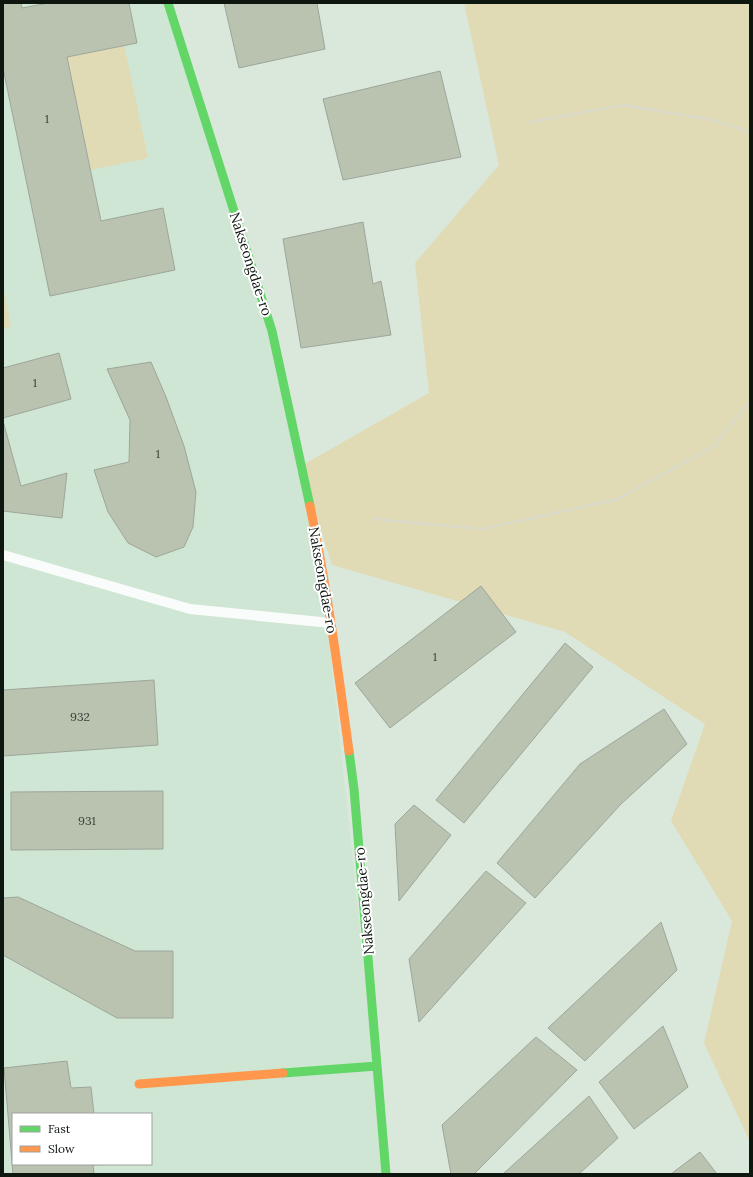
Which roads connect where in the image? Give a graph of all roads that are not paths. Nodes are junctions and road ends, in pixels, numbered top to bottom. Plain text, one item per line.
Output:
1 (168, 3) edge
2 (3, 555) edge
3 (331, 623) junction
4 (378, 1066) junction
5 (139, 1084) dead end
6 (386, 1174) edge

1 - 3 lane, Nakseongdae-ro
2 - 3 lane
3 - 4 lane, Nakseongdae-ro
4 - 5 street
4 - 6 lane, Nakseongdae-ro

